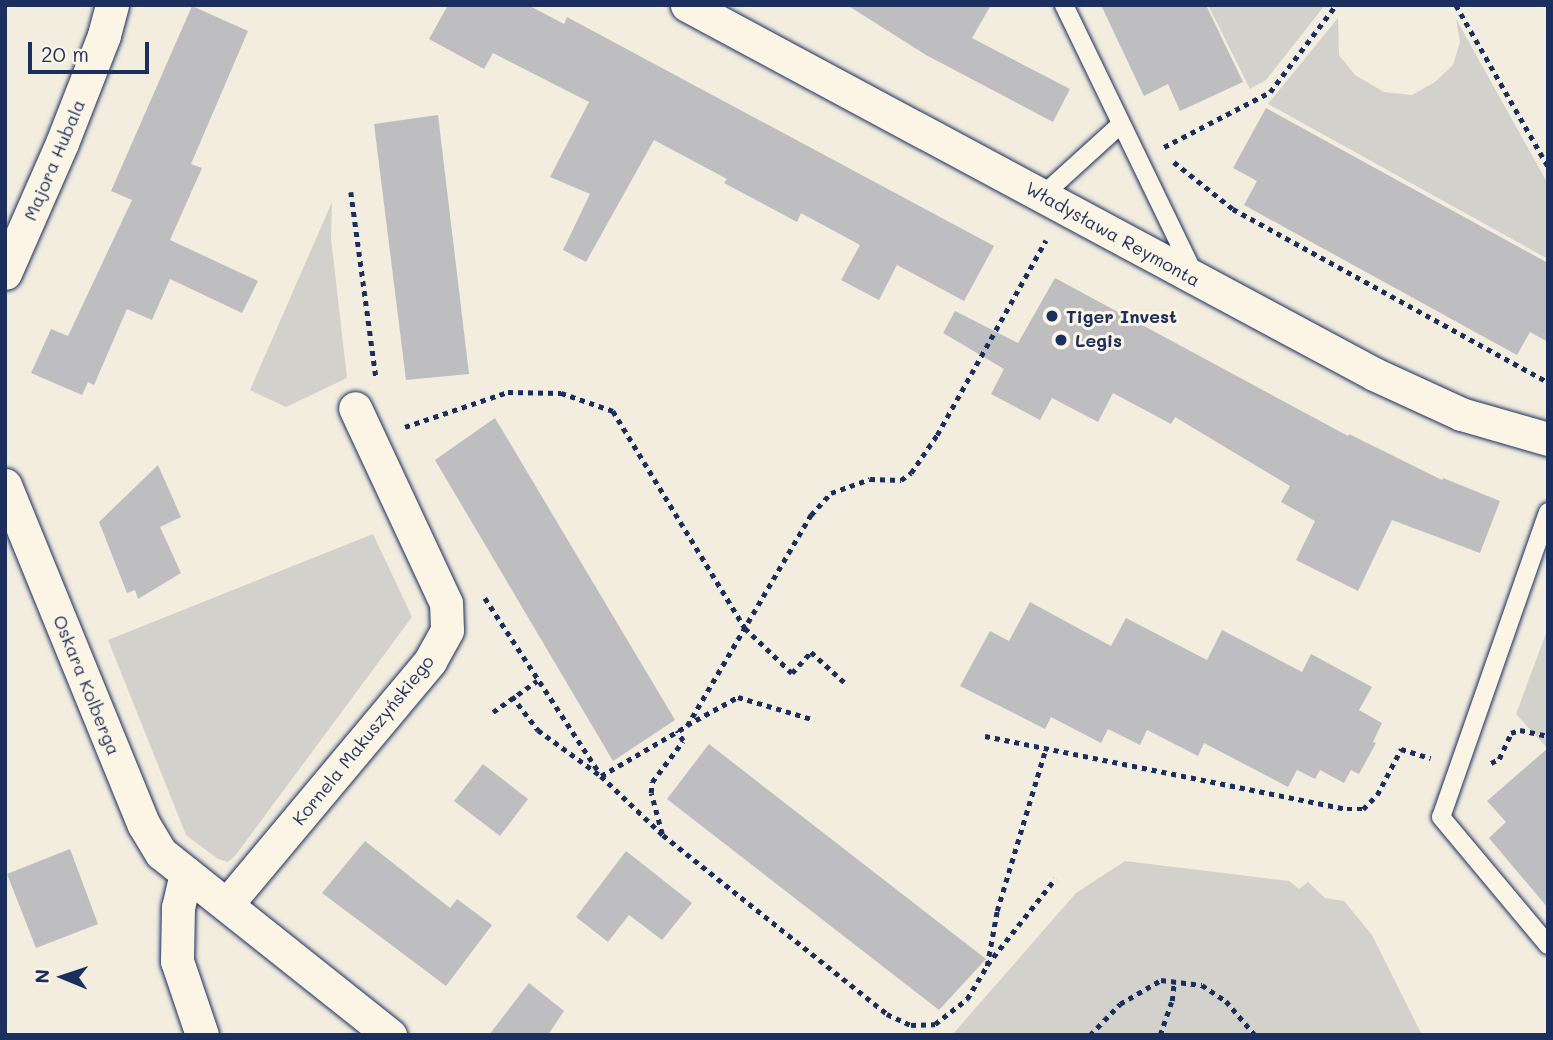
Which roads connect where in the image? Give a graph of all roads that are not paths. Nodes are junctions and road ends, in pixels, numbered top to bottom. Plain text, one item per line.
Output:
1 (112, 5) edge
2 (687, 5) edge
3 (1064, 5) edge
4 (1121, 124) junction
5 (1043, 195) junction
6 (5, 273) edge
7 (1197, 280) junction
8 (355, 408) dead end
9 (1548, 439) edge
10 (5, 485) edge
11 (1548, 512) edge
12 (186, 873) junction
13 (227, 904) junction
14 (1548, 945) edge
15 (202, 1035) edge
16 (390, 1035) edge

1 - 6 street, Majora Hubala
2 - 5 street, Władysława Reymonta
3 - 4 lane
4 - 5 lane
4 - 7 lane
5 - 7 street, Władysława Reymonta
7 - 9 street, Władysława Reymonta
8 - 13 street, Kornela Makuszyńskiego
10 - 12 street, Oskara Kolberga
11 - 14 lane
12 - 13 street, Oskara Kolberga
12 - 15 street
13 - 16 street, Oskara Kolberga

